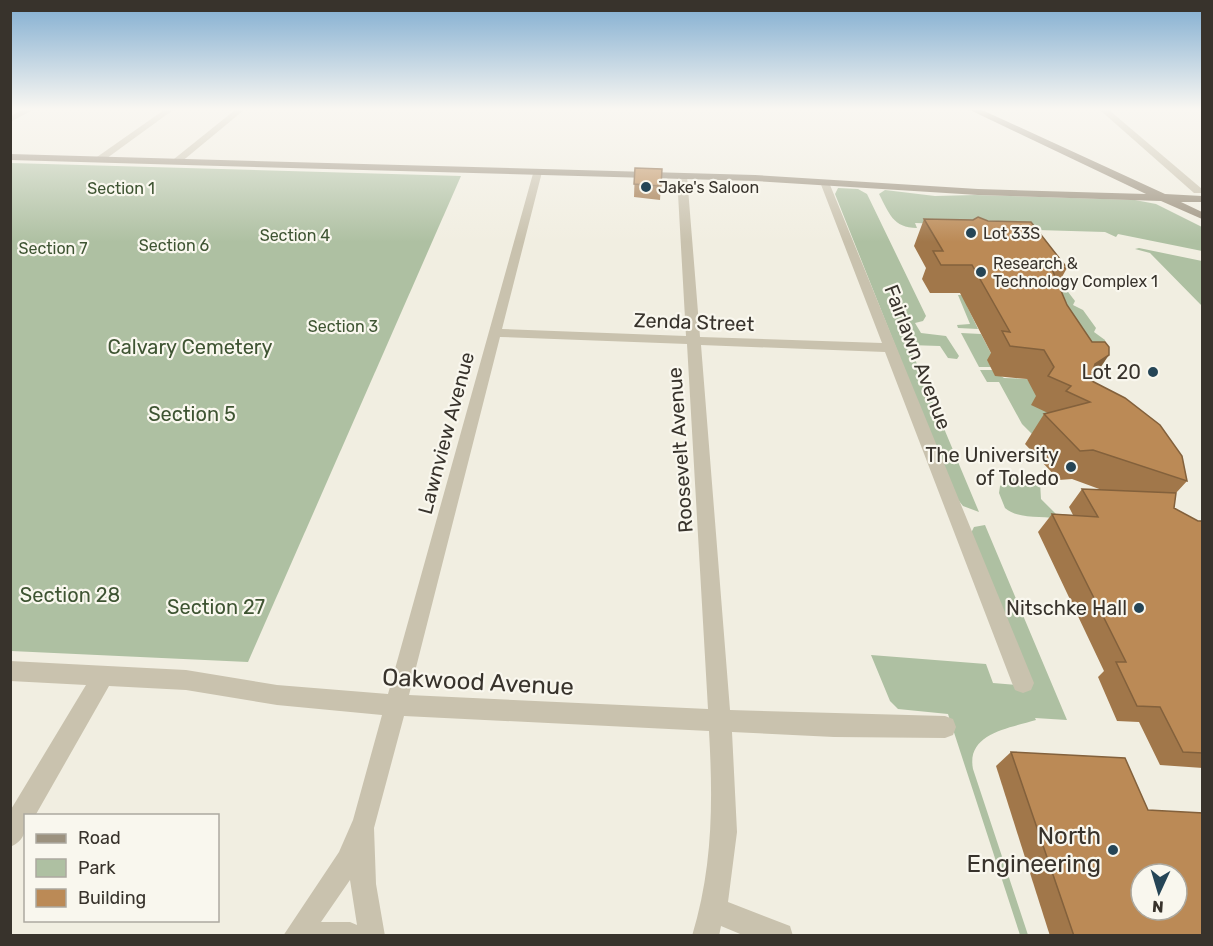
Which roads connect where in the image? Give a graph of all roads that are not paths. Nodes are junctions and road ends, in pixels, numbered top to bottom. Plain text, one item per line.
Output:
1 (107, 154) edge
2 (185, 154) edge
3 (1069, 154) edge
4 (1155, 154) edge
5 (10, 157) edge
6 (100, 159) junction
7 (177, 161) junction
8 (537, 172) junction
9 (682, 176) junction
10 (825, 182) junction
11 (988, 184) junction
12 (928, 189) junction
13 (1144, 189) junction
14 (1201, 194) edge
15 (1163, 198) junction
16 (1203, 216) edge
17 (495, 333) junction
18 (694, 341) junction
19 (892, 348) junction
20 (10, 671) edge
21 (103, 676) junction
22 (1023, 683) dead end
23 (396, 704) junction
24 (720, 721) junction
25 (945, 727) dead end
26 (365, 821) junction
27 (10, 835) edge
28 (712, 909) junction
29 (296, 936) edge
30 (319, 936) edge
31 (350, 936) edge
32 (372, 936) edge
33 (705, 936) edge
34 (780, 936) edge

1 - 6 street
2 - 7 street
3 - 13 main road
4 - 14 street
5 - 6 main road
6 - 7 main road
7 - 8 main road
8 - 9 main road
8 - 17 street, Lawnview Avenue
9 - 10 main road
9 - 18 street, Roosevelt Avenue
10 - 11 main road
10 - 12 main road
10 - 19 street, Fairlawn Avenue
11 - 12 main road
11 - 13 main road
12 - 15 main road
13 - 14 main road
13 - 15 main road
14 - 15 main road
15 - 16 main road
17 - 18 street, Zenda Street
17 - 23 street, Lawnview Avenue
18 - 19 street, Zenda Street
18 - 24 street, Roosevelt Avenue
19 - 22 street, Fairlawn Avenue
20 - 21 street, Oakwood Avenue
21 - 23 street, Oakwood Avenue
21 - 27 street
23 - 24 street, Oakwood Avenue
23 - 26 street, Lawnview Avenue
24 - 25 street, Oakwood Avenue
24 - 28 street, Roosevelt Avenue
26 - 29 street
26 - 32 street
28 - 33 street, Roosevelt Avenue
28 - 34 street
30 - 31 street

